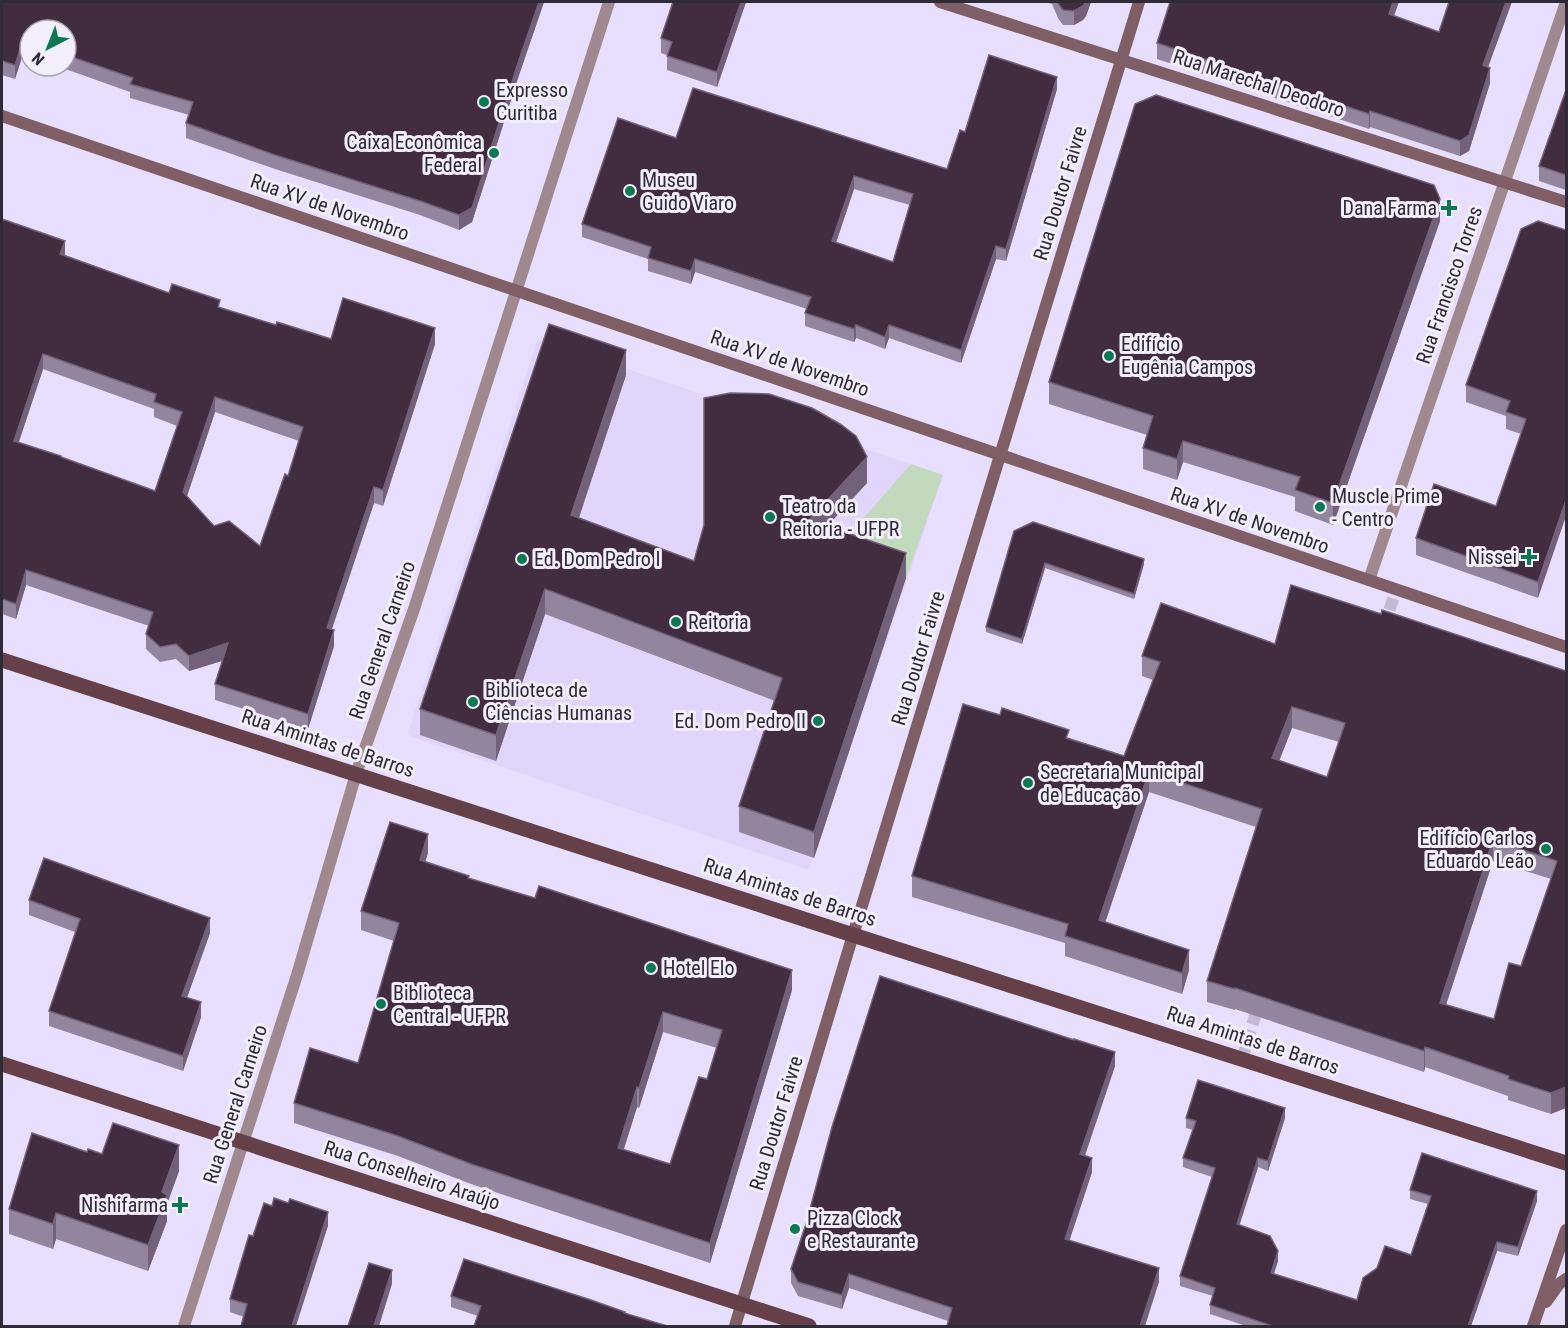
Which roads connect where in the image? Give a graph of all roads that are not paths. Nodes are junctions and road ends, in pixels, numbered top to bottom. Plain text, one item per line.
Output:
1 (609, 2) edge
2 (940, 2) edge
3 (1138, 2) edge
4 (1566, 2) edge
5 (1121, 59) junction
6 (2, 116) edge
7 (1504, 182) junction
8 (1566, 202) edge
9 (516, 291) junction
10 (1000, 456) junction
11 (1369, 580) junction
12 (1566, 647) edge
13 (2, 660) edge
14 (356, 774) junction
15 (853, 935) junction
16 (2, 1064) edge
17 (243, 1142) junction
18 (1566, 1163) edge
19 (1566, 1230) edge
20 (1566, 1279) edge
21 (741, 1305) junction
22 (1537, 1314) junction
23 (184, 1326) edge
24 (735, 1326) edge
25 (809, 1326) edge
26 (1533, 1326) edge

1 - 9 street, Rua General Carneiro
2 - 5 street, Rua Marechal Deodoro
3 - 5 street, Rua Doutor Faivre
4 - 7 street, Rua Francisco Torres
5 - 7 street, Rua Marechal Deodoro
5 - 10 street, Rua Doutor Faivre
6 - 9 street, Rua XV de Novembro
7 - 8 street, Rua Marechal Deodoro
7 - 11 street, Rua Francisco Torres
9 - 10 street, Rua XV de Novembro
9 - 14 street, Rua General Carneiro
10 - 11 street, Rua XV de Novembro
10 - 15 street, Rua Doutor Faivre
11 - 12 street, Rua XV de Novembro
13 - 14 main road, Rua Amintas de Barros
14 - 15 main road, Rua Amintas de Barros
14 - 17 street, Rua General Carneiro
15 - 18 main road, Rua Amintas de Barros
15 - 21 street, Rua Doutor Faivre
16 - 17 main road, Rua Conselheiro Araújo
17 - 21 main road, Rua Conselheiro Araújo
17 - 23 street, Rua General Carneiro
19 - 22 street
20 - 22 street
21 - 24 street, Rua Doutor Faivre
21 - 25 main road, Rua Conselheiro Araújo
22 - 26 street

